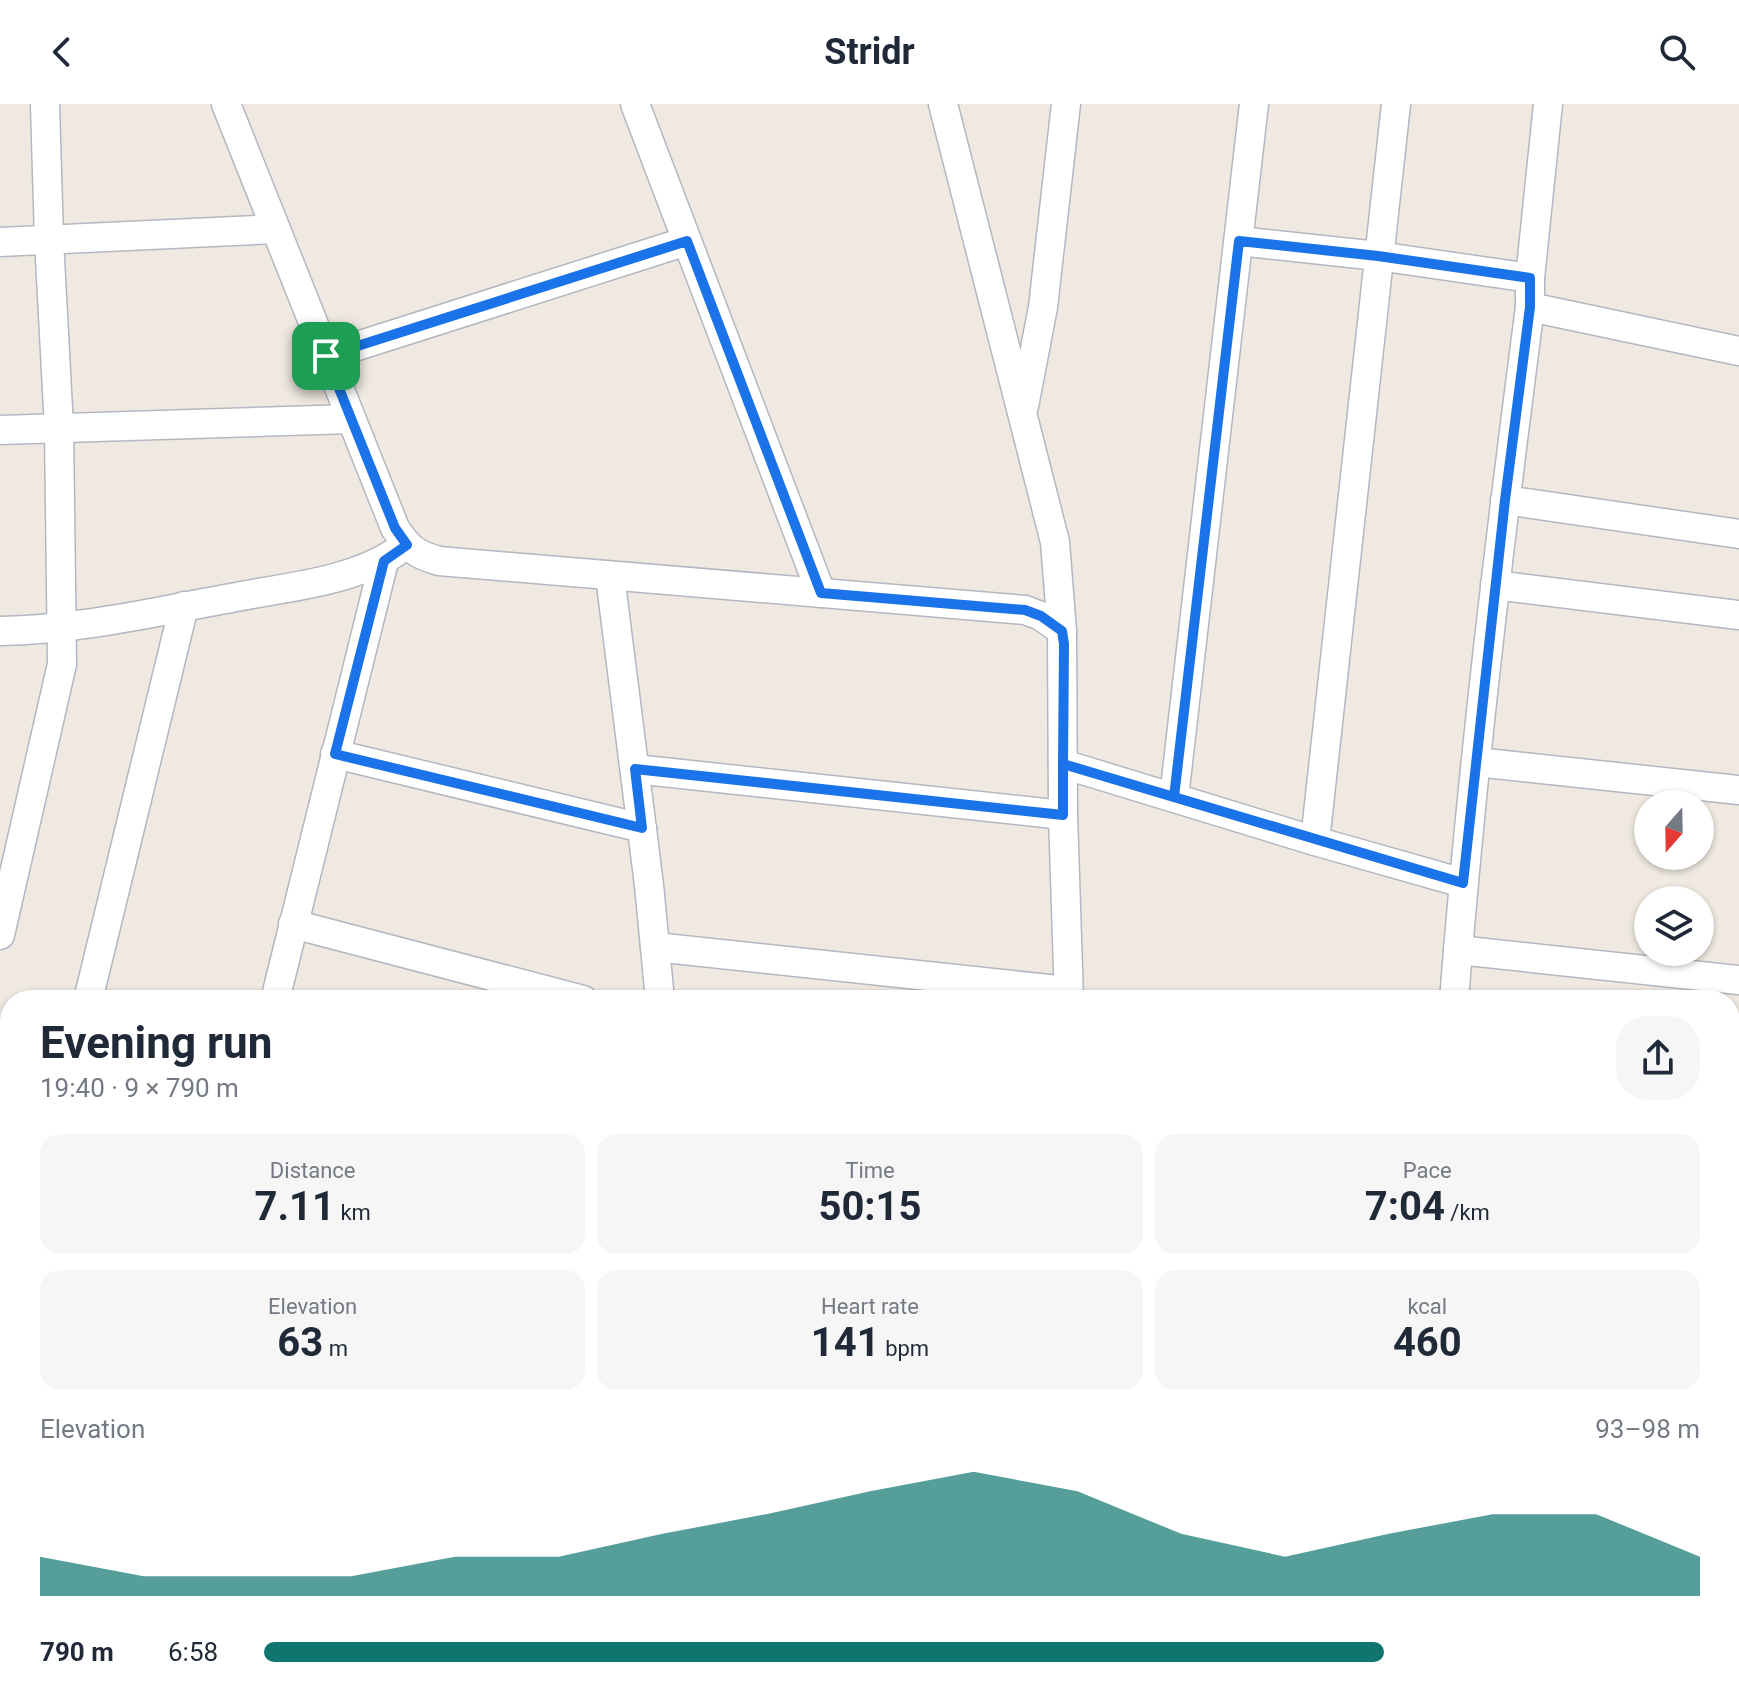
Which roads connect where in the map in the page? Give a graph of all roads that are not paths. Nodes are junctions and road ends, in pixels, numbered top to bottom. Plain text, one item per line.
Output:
1 (45, 104) edge
2 (226, 104) edge
3 (635, 104) edge
4 (943, 104) edge
5 (1066, 104) edge
6 (1254, 104) edge
7 (1396, 104) edge
8 (1548, 104) edge
9 (276, 229) junction
10 (49, 240) junction
11 (687, 241) junction
12 (1239, 241) junction
13 (0, 242) edge
14 (1378, 256) junction
15 (1530, 278) junction
16 (1530, 307) junction
17 (1739, 351) edge
18 (326, 356) junction
19 (1022, 415) junction
20 (351, 419) junction
21 (59, 428) junction
22 (0, 430) edge
23 (1505, 500) junction
24 (1739, 534) edge
25 (395, 553) junction
26 (610, 576) junction
27 (1495, 585) junction
28 (821, 593) junction
29 (184, 606) junction
30 (1739, 615) edge
31 (64, 628) junction
32 (0, 631) edge
33 (1062, 631) junction
34 (335, 754) junction
35 (1476, 762) junction
36 (1063, 764) junction
37 (635, 769) junction
38 (1739, 790) edge
39 (1174, 797) junction
40 (1063, 815) junction
41 (642, 828) junction
42 (1315, 841) junction
43 (10, 845) edge
44 (1463, 883) junction
45 (293, 924) junction
46 (0, 935) edge
47 (655, 947) junction
48 (1458, 950) junction
49 (1739, 980) edge
50 (90, 990) edge
51 (277, 990) edge
52 (545, 990) edge
53 (659, 990) edge
54 (1017, 990) edge
55 (1068, 990) edge
56 (1455, 990) edge

1 - 10 street
2 - 9 street
3 - 11 street
4 - 19 street
5 - 19 street
6 - 12 street
7 - 14 street
8 - 15 street
9 - 10 street
9 - 18 street
10 - 13 street
10 - 21 street
11 - 18 street
11 - 28 street
12 - 14 street
12 - 39 street
14 - 15 street
14 - 42 street
15 - 16 street
16 - 17 street
16 - 23 street
18 - 20 street
19 - 33 street
20 - 21 street
20 - 25 street
21 - 22 street
21 - 31 street
23 - 24 street
23 - 27 street
25 - 26 street
25 - 29 street
25 - 34 street
26 - 28 street
26 - 37 street
27 - 30 street
27 - 35 street
28 - 33 street
29 - 31 street
29 - 50 street
31 - 32 street
31 - 43 street
33 - 36 street
34 - 41 street
34 - 45 street
35 - 38 street
35 - 44 street
36 - 39 street
36 - 40 street
37 - 40 street
37 - 41 street
39 - 42 street
40 - 55 street
41 - 47 street
42 - 44 street
43 - 46 street
44 - 48 street
45 - 51 street
45 - 52 street
47 - 53 street
47 - 54 street
48 - 49 street
48 - 56 street

